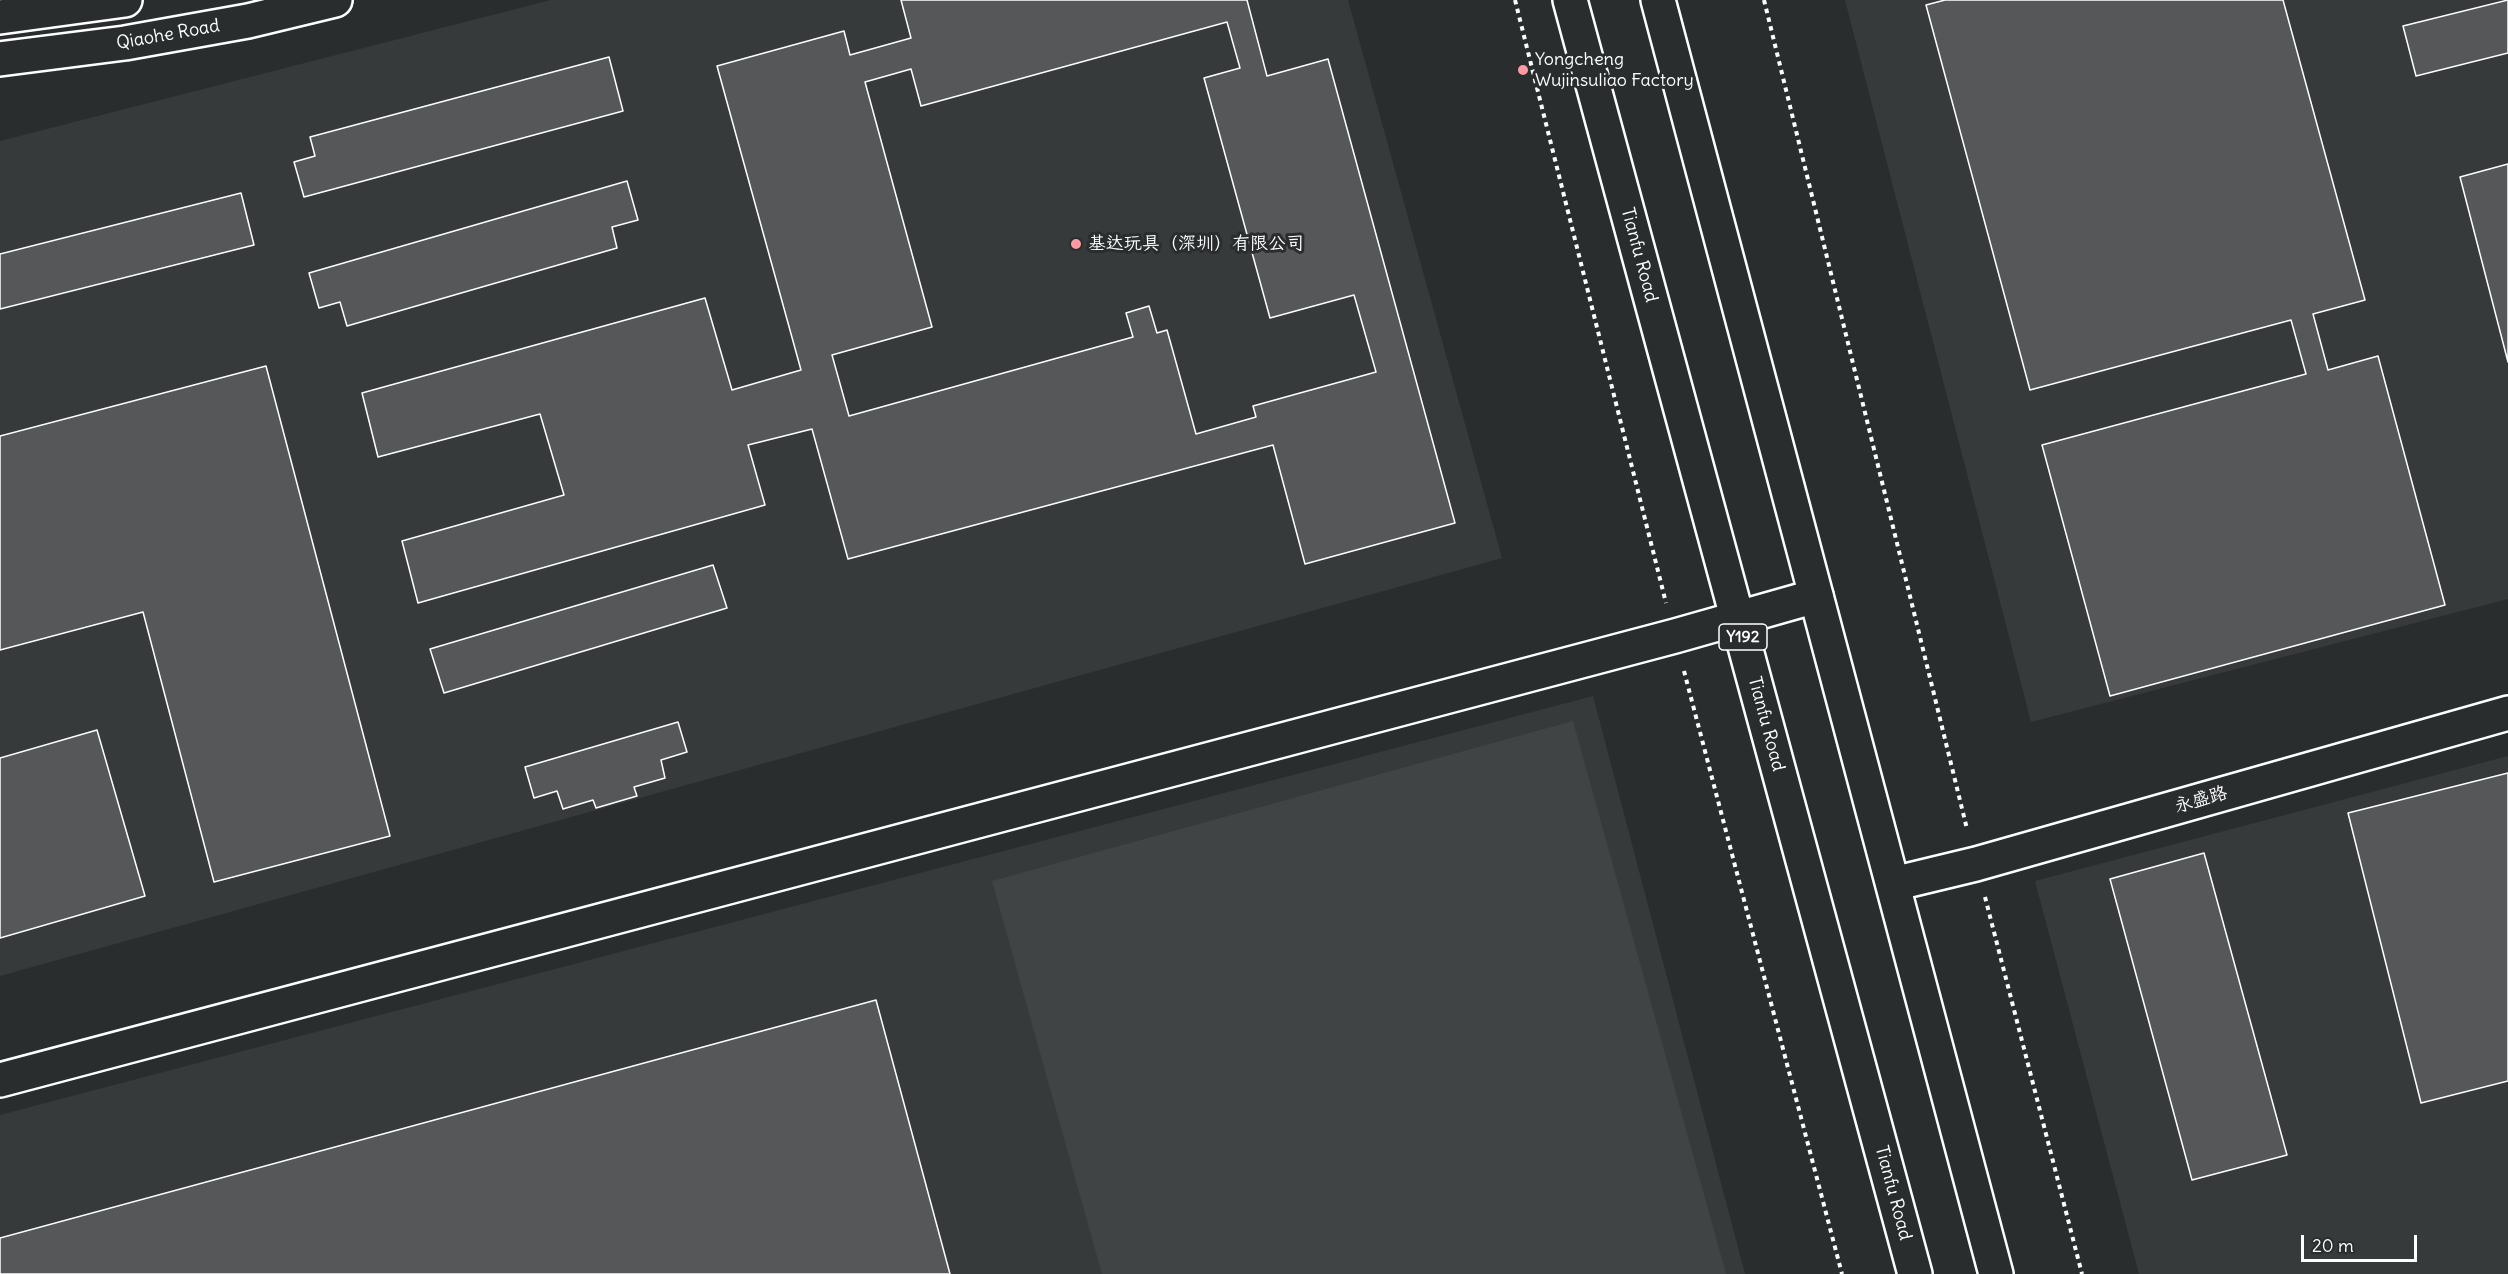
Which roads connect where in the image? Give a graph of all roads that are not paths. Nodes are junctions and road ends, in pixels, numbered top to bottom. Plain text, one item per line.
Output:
1 (125, 0) edge
2 (335, 0) edge
3 (1570, 0) edge
4 (1658, 0) edge
5 (0, 16) edge
6 (0, 59) edge
7 (1816, 596) junction
8 (1738, 618) junction
9 (2508, 713) edge
10 (1893, 884) junction
11 (0, 1080) edge
12 (1915, 1274) edge
13 (1996, 1274) edge

1 - 5 main road
2 - 6 main road, Qiaohe Road
3 - 8 main road, Tianfu Road / Y192
4 - 7 main road
7 - 8 main road
7 - 10 main road
8 - 11 main road
8 - 12 main road, Tianfu Road / Y192
9 - 10 main road, 永盛路
10 - 13 main road

